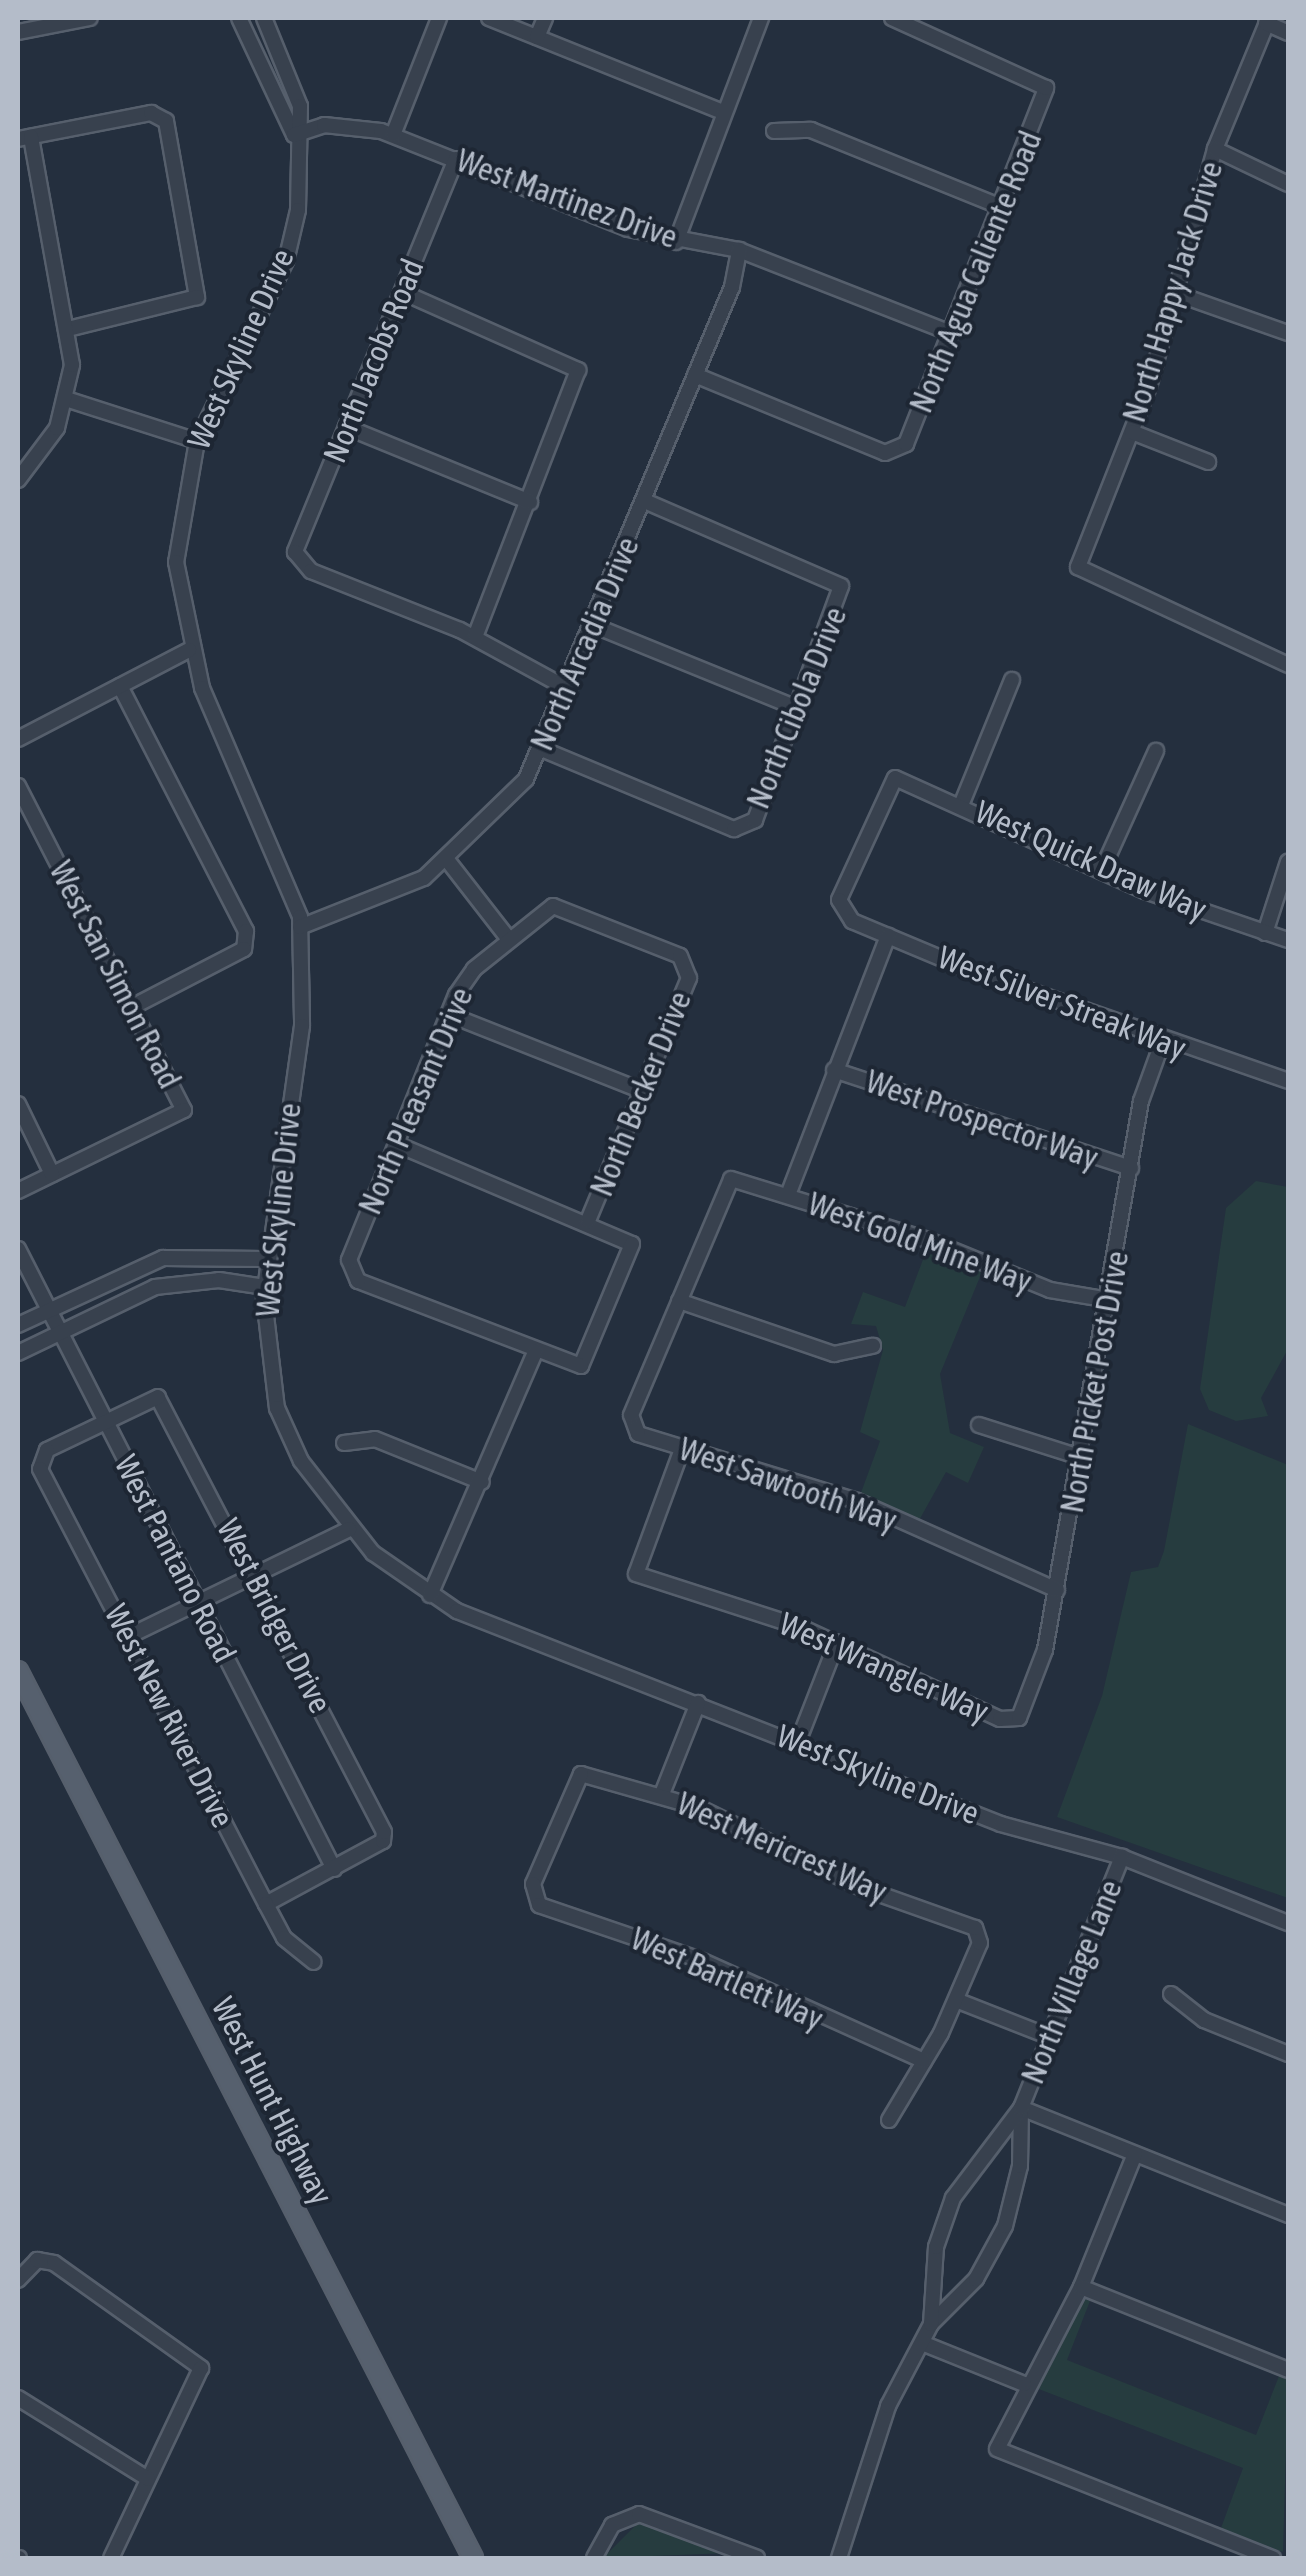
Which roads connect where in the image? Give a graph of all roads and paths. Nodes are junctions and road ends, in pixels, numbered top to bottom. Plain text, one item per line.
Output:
1 (90, 18) edge
2 (239, 18) edge
3 (264, 18) edge
4 (438, 18) edge
5 (489, 18) edge
6 (545, 18) edge
7 (761, 18) edge
8 (892, 18) edge
9 (1267, 20) edge
10 (18, 32) edge
11 (1288, 33) edge
12 (537, 37) junction
13 (723, 112) junction
14 (774, 130) dead end
15 (294, 134) junction
16 (393, 135) junction
17 (24, 138) edge
18 (1215, 150) junction
19 (456, 159) junction
20 (1288, 184) edge
21 (1002, 207) junction
22 (676, 242) junction
23 (739, 250) junction
24 (402, 292) junction
25 (1177, 294) junction
26 (68, 328) junction
27 (951, 332) junction
28 (1288, 333) edge
29 (695, 375) junction
30 (66, 399) junction
31 (346, 428) junction
32 (1132, 432) junction
33 (197, 441) junction
34 (1208, 462) dead end
35 (18, 480) edge
36 (644, 501) junction
37 (530, 502) junction
38 (595, 626) junction
39 (474, 638) junction
40 (189, 650) junction
41 (1288, 666) edge
42 (1012, 680) dead end
43 (120, 686) junction
44 (570, 690) junction
45 (799, 709) junction
46 (18, 739) edge
47 (544, 750) junction
48 (1156, 750) dead end
49 (18, 786) edge
50 (962, 804) junction
51 (448, 861) junction
52 (1288, 862) edge
53 (1102, 870) junction
54 (841, 914) joint
55 (300, 927) junction
56 (1265, 933) junction
57 (888, 936) junction
58 (508, 938) junction
59 (1288, 940) edge
60 (688, 965) joint
61 (132, 1007) junction
62 (448, 1014) junction
63 (1162, 1043) junction
64 (834, 1070) junction
65 (1288, 1082) edge
66 (642, 1091) junction
67 (18, 1104) edge
68 (396, 1144) junction
69 (1131, 1168) junction
70 (52, 1174) junction
71 (18, 1191) edge
72 (788, 1195) junction
73 (588, 1221) junction
74 (18, 1249) edge
75 (268, 1259) junction
76 (265, 1287) junction
77 (1110, 1300) junction
78 (679, 1301) junction
79 (47, 1310) junction
80 (18, 1325) edge
81 (58, 1331) junction
82 (873, 1346) dead end
83 (535, 1352) junction
84 (18, 1353) edge
85 (104, 1421) junction
86 (979, 1425) dead end
87 (344, 1443) dead end
88 (682, 1449) junction
89 (1083, 1458) junction
90 (482, 1482) junction
91 (349, 1529) junction
92 (254, 1576) junction
93 (1058, 1590) junction
94 (430, 1594) junction
95 (198, 1602) junction
96 (127, 1637) junction
97 (837, 1642) junction
98 (18, 1672) edge
99 (698, 1703) junction
100 (1019, 1718) joint
101 (798, 1742) junction
102 (662, 1794) junction
103 (1122, 1857) junction
104 (334, 1869) junction
105 (532, 1896) joint
106 (266, 1904) junction
107 (1288, 1924) edge
108 (314, 1962) dead end
109 (1171, 1994) dead end
110 (956, 2000) junction
111 (1050, 2036) junction
112 (1288, 2054) edge
113 (924, 2061) junction
114 (1021, 2108) junction
115 (889, 2120) dead end
116 (1134, 2154) junction
117 (1288, 2215) edge
118 (18, 2280) edge
119 (1081, 2287) junction
120 (931, 2324) junction
121 (922, 2343) junction
122 (1288, 2370) edge
123 (1024, 2384) junction
124 (18, 2398) edge
125 (148, 2480) junction
126 (732, 2554) edge
127 (112, 2558) edge
128 (473, 2558) edge
129 (594, 2558) edge
130 (757, 2558) edge
131 (839, 2558) edge
132 (1273, 2558) edge

1 - 10 street
2 - 15 street, West Skyline Drive
3 - 15 street, West Skyline Drive
4 - 16 street
5 - 12 street
6 - 12 street
7 - 13 street
8 - 21 street, North Agua Caliente Road
9 - 11 street
9 - 18 street, North Happy Jack Drive
12 - 13 street
13 - 22 street
14 - 21 street
15 - 16 street, West Martinez Drive
15 - 33 street, West Skyline Drive
16 - 19 street, West Martinez Drive
17 - 26 street
17 - 26 street
18 - 20 street
18 - 25 street, North Happy Jack Drive
19 - 22 street, West Martinez Drive
19 - 24 street, North Jacobs Road
21 - 27 street, North Agua Caliente Road
22 - 23 street, West Martinez Drive
23 - 27 street, West Martinez Drive
23 - 29 street, North Arcadia Drive
24 - 31 street, North Jacobs Road
24 - 37 street
25 - 28 street
25 - 32 street, North Happy Jack Drive
26 - 30 street
27 - 29 street, North Agua Caliente Road
29 - 36 street, North Arcadia Drive
30 - 33 street
30 - 35 street
31 - 37 street
31 - 39 street, North Jacobs Road
32 - 34 street
32 - 41 street, North Happy Jack Drive
33 - 40 street, West Skyline Drive
36 - 38 street, North Arcadia Drive
36 - 45 street, North Cibola Drive
37 - 39 street
38 - 44 street, North Arcadia Drive
38 - 45 street
39 - 44 street
40 - 43 street
40 - 55 street, West Skyline Drive
42 - 50 street
43 - 46 street
43 - 61 street
44 - 47 street, North Arcadia Drive
45 - 47 street, North Cibola Drive
47 - 51 street, North Arcadia Drive
48 - 53 street
49 - 61 street, West San Simon Road
50 - 53 street, West Quick Draw Way
50 - 54 street, West Quick Draw Way
51 - 55 street, North Arcadia Drive
51 - 58 street
52 - 56 street
53 - 56 street, West Quick Draw Way
54 - 57 street, West Silver Streak Way
55 - 75 street, West Skyline Drive
56 - 59 street, West Quick Draw Way
57 - 63 street, West Silver Streak Way
57 - 64 street
58 - 60 street, North Pleasant Drive
58 - 62 street, North Pleasant Drive
60 - 66 street, North Becker Drive
61 - 70 street, West San Simon Road
62 - 66 street
62 - 68 street, North Pleasant Drive
63 - 65 street, West Silver Streak Way
63 - 69 street, North Picket Post Drive
64 - 69 street, West Prospector Way
64 - 72 street
66 - 73 street, North Becker Drive
67 - 70 street
68 - 73 street
68 - 83 street, North Pleasant Drive
69 - 77 street, North Picket Post Drive
70 - 71 street
72 - 77 street, West Gold Mine Way
72 - 78 street, West Gold Mine Way
73 - 83 street
74 - 79 street, West Pantano Road
75 - 76 street, West Skyline Drive
75 - 79 street
76 - 81 street
76 - 91 street, West Skyline Drive
77 - 89 street, North Picket Post Drive
78 - 82 street
78 - 88 street, West Sawtooth Way
79 - 80 street
79 - 81 street, West Pantano Road
81 - 84 street
81 - 85 street, West Pantano Road
83 - 90 street
85 - 92 street, West Bridger Drive
85 - 95 street, West Pantano Road
85 - 96 street, West New River Drive
86 - 89 street
87 - 90 street
88 - 93 street, West Sawtooth Way
88 - 97 street, West Wrangler Way
89 - 93 street, North Picket Post Drive
90 - 94 street
91 - 92 street
91 - 94 street, West Skyline Drive
92 - 95 street
92 - 104 street, West Bridger Drive
93 - 100 street, North Picket Post Drive
94 - 99 street, West Skyline Drive
95 - 96 street
95 - 104 street, West Pantano Road
96 - 106 street, West New River Drive
97 - 100 street, West Wrangler Way
97 - 101 street
98 - 128 main road, West Hunt Highway
99 - 101 street, West Skyline Drive
99 - 102 street
101 - 103 street, West Skyline Drive
102 - 105 street, West Mericrest Way
102 - 110 street, West Mericrest Way
103 - 107 street, West Skyline Drive
103 - 111 street, North Village Lane
104 - 106 street
105 - 113 street, West Bartlett Way
106 - 108 street, West New River Drive
109 - 112 street
110 - 111 street
110 - 113 street
111 - 114 street, North Village Lane
113 - 115 street
114 - 116 street
114 - 120 street, North Village Lane
114 - 120 street, North Village Lane
116 - 117 street
116 - 119 street
118 - 125 street
119 - 122 street
119 - 123 street
120 - 121 street, North Village Lane
121 - 123 street
121 - 131 street, North Village Lane
123 - 132 street
124 - 125 street
125 - 127 street
126 - 129 street
126 - 130 street

